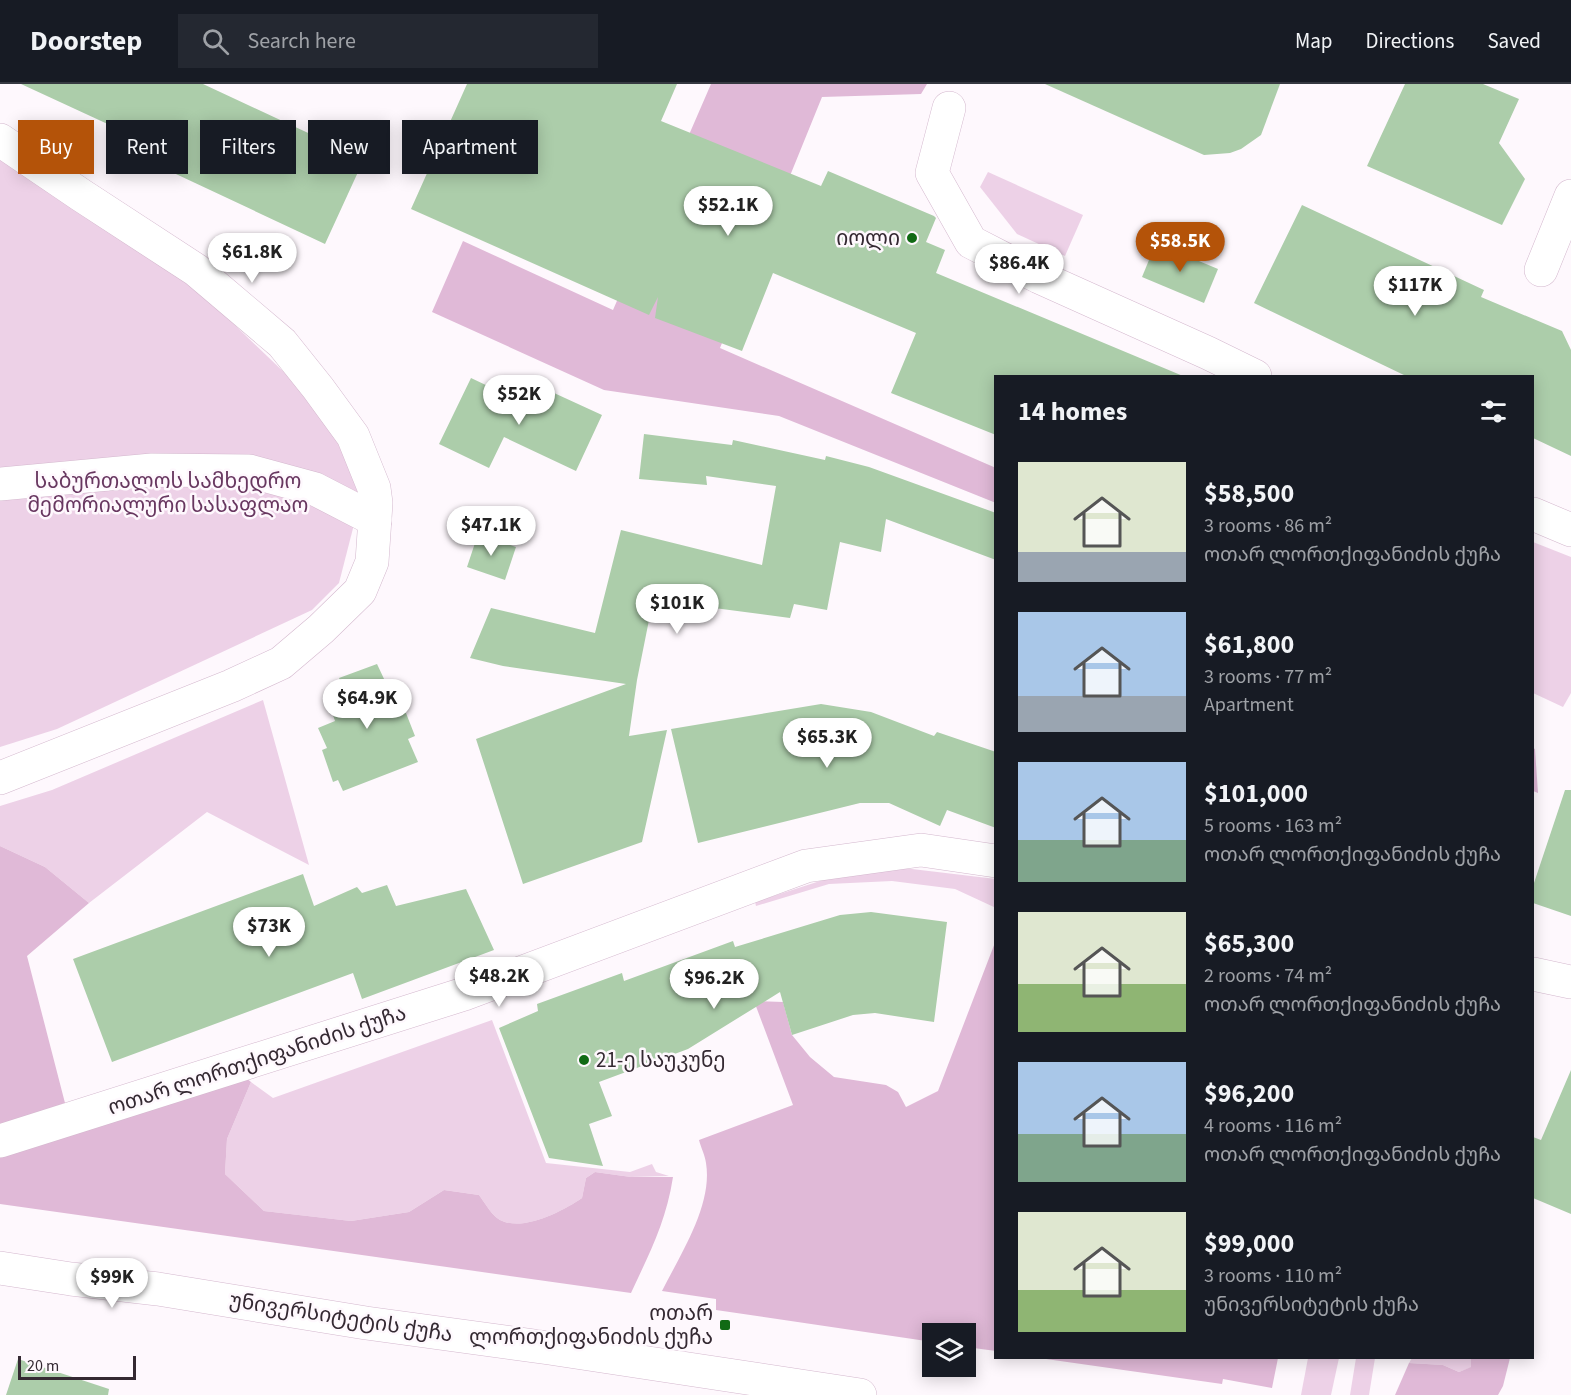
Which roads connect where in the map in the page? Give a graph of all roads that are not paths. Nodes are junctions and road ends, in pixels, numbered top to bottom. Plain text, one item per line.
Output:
1 (949, 108) dead end
2 (0, 140) edge
3 (1571, 196) edge
4 (1541, 270) dead end
5 (1253, 375) edge
6 (0, 484) edge
7 (1534, 514) edge
8 (375, 520) junction
9 (1571, 530) edge
10 (0, 778) edge
11 (994, 861) edge
12 (1534, 974) edge
13 (1571, 982) edge
14 (0, 1141) edge
15 (0, 1268) edge
16 (860, 1395) edge

1 - 5 street
2 - 8 street
3 - 4 street
6 - 8 street
7 - 9 street
8 - 10 street
11 - 14 street, ოთარ ლორთქიფანიძის ქუჩა
12 - 13 street
15 - 16 street, უნივერსიტეტის ქუჩა

